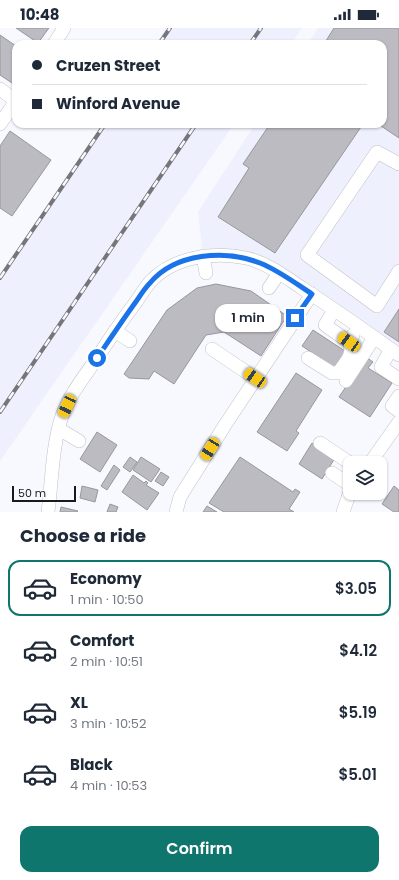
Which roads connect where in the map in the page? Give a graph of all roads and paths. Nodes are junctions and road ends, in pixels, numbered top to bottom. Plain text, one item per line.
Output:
1 (64, 28) edge
2 (56, 40) edge
3 (0, 89) edge
4 (12, 98) edge
5 (12, 107) edge
6 (0, 124) edge
7 (399, 164) edge
8 (204, 256) junction
9 (399, 271) edge
10 (206, 273) dead end
11 (279, 273) junction
12 (269, 288) dead end
13 (312, 294) junction
14 (334, 310) junction
15 (359, 327) junction
16 (115, 331) junction
17 (374, 338) junction
18 (130, 341) dead end
19 (349, 342) junction
20 (212, 349) dead end
21 (395, 352) edge
22 (308, 358) dead end
23 (255, 378) junction
24 (399, 379) edge
25 (346, 381) dead end
26 (399, 396) edge
27 (399, 411) edge
28 (399, 422) edge
29 (59, 429) junction
30 (79, 441) dead end
31 (320, 443) dead end
32 (375, 456) edge
33 (343, 458) edge
34 (332, 473) dead end
35 (343, 480) edge
36 (347, 500) edge
37 (48, 512) edge
38 (176, 512) edge
39 (343, 512) edge

1 - 2 street
3 - 4 street
5 - 6 street
7 - 9 street
8 - 10 street
8 - 11 street
8 - 16 street
11 - 12 street
11 - 13 street
13 - 14 street
13 - 23 street
14 - 15 street
14 - 19 street
15 - 17 street
15 - 19 street
16 - 18 street
16 - 29 street
17 - 21 street
17 - 25 street
19 - 22 street
20 - 23 street
21 - 24 street
23 - 38 street
26 - 27 street
28 - 32 street
29 - 30 street
29 - 37 street
31 - 33 street
34 - 35 street
36 - 39 street

